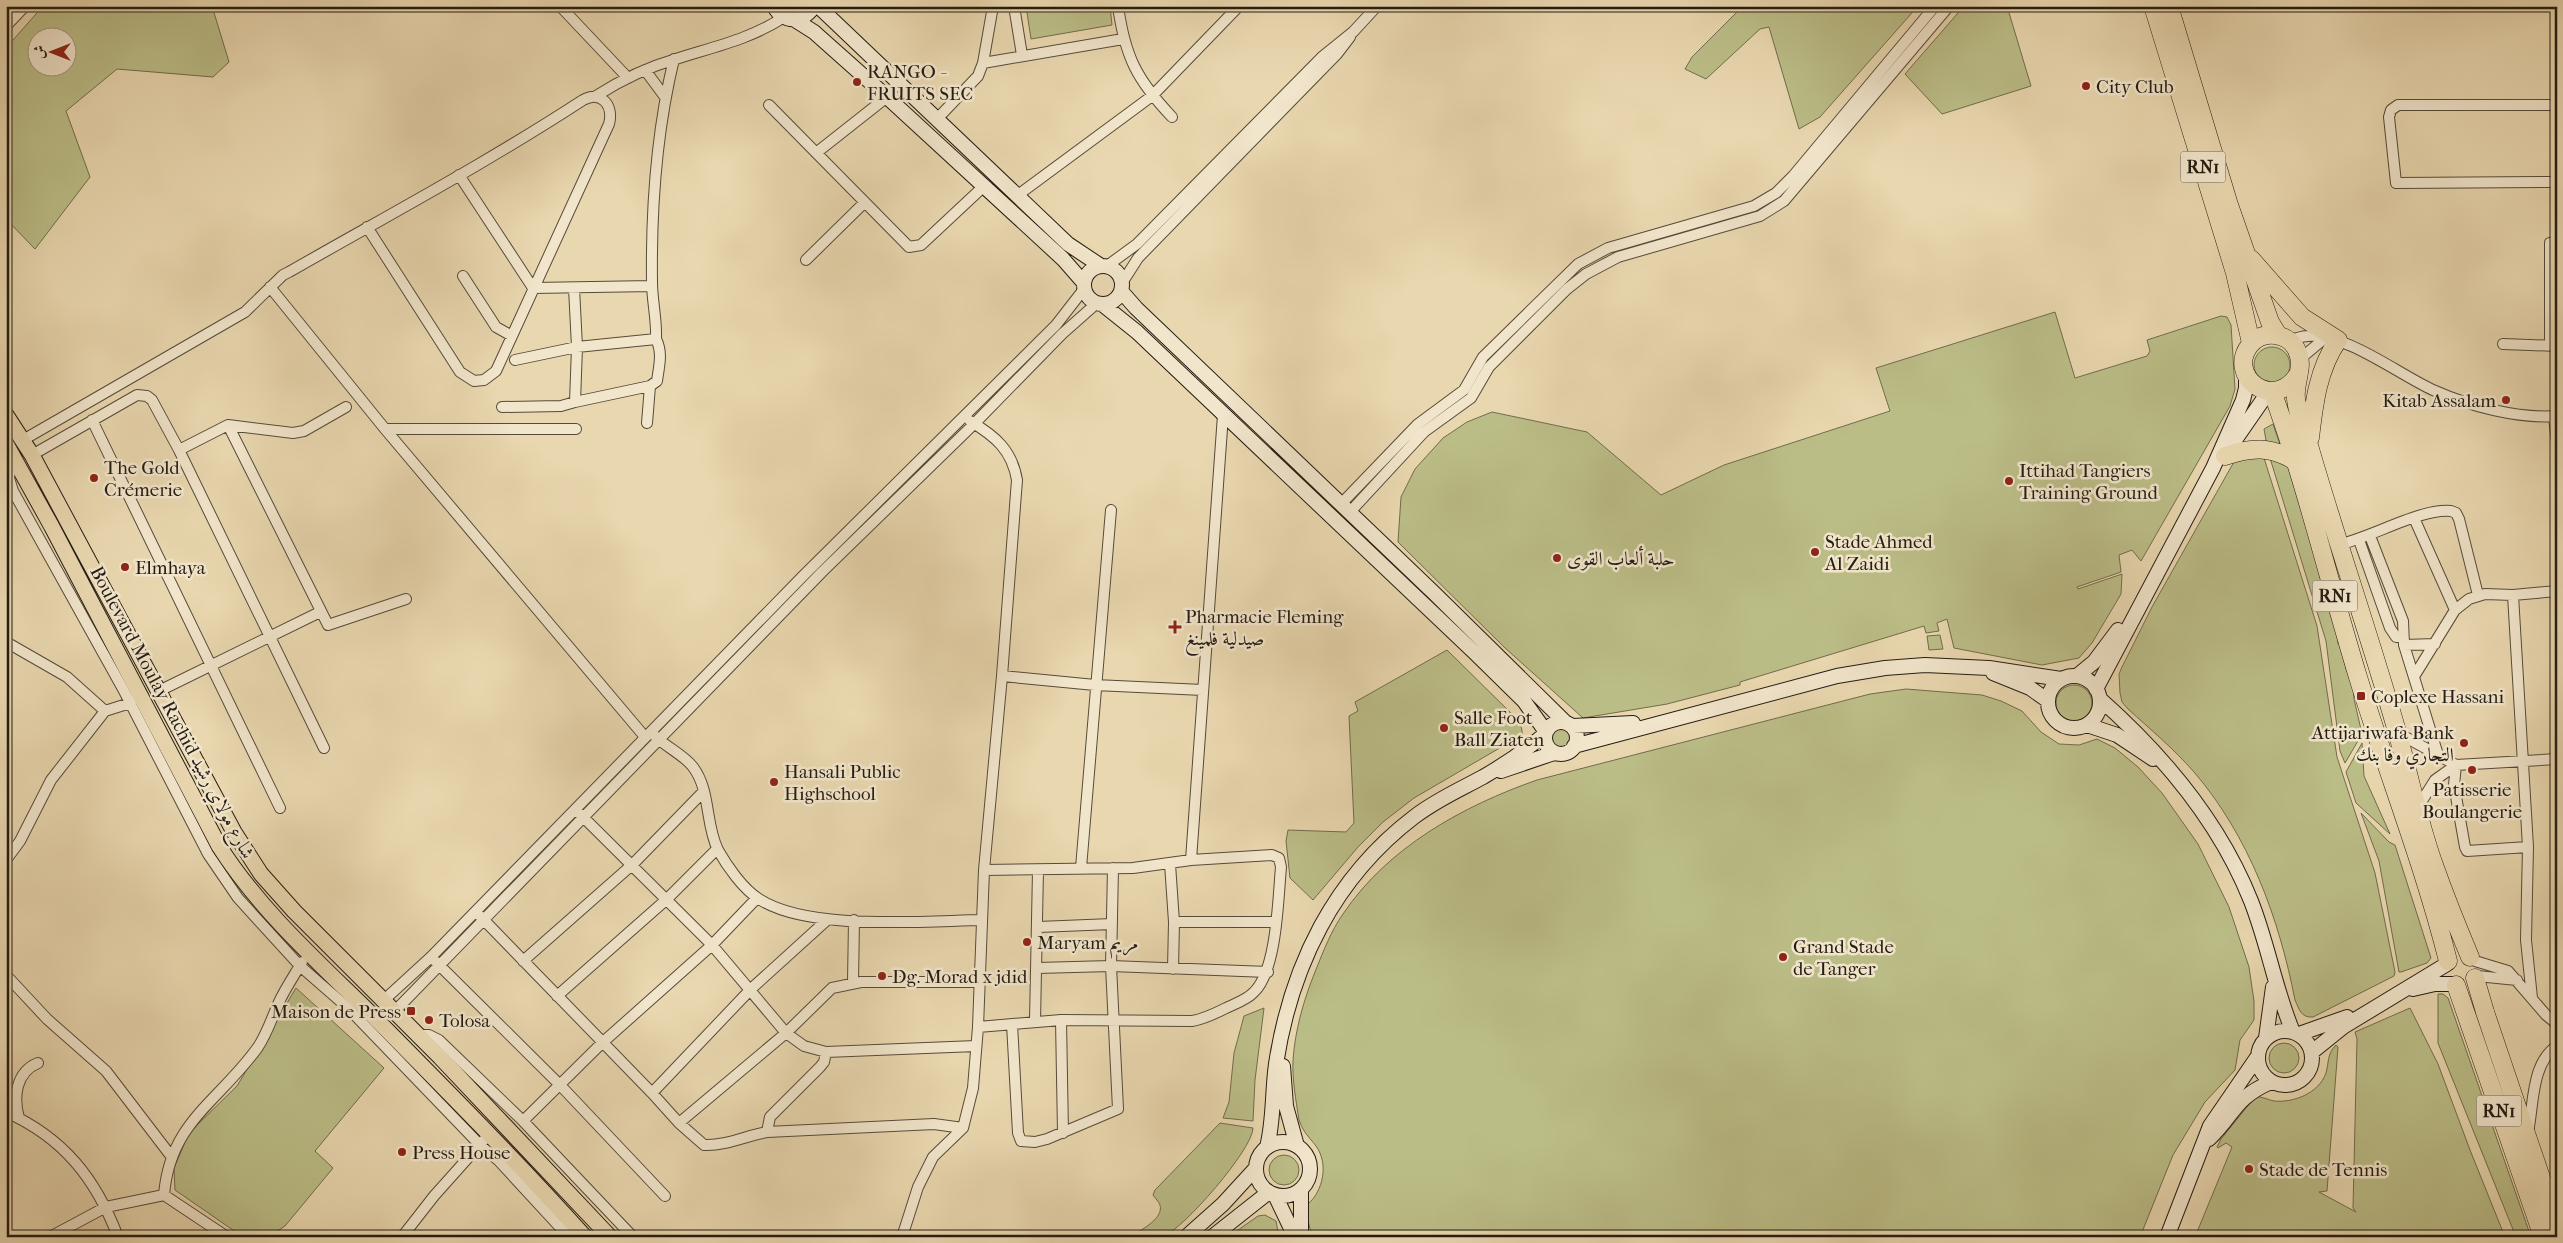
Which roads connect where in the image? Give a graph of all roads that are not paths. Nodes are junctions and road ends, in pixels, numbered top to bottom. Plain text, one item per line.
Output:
1 (25, 6) edge
2 (560, 6) edge
3 (774, 6) edge
4 (814, 6) edge
5 (818, 6) edge
6 (993, 6) edge
7 (1014, 6) edge
8 (1118, 6) edge
9 (1239, 6) edge
10 (1377, 6) edge
11 (1935, 6) edge
12 (1949, 6) edge
13 (2153, 6) edge
14 (2169, 6) edge
15 (789, 18) junction
16 (6, 26) edge
17 (1353, 32) junction
18 (1123, 39) junction
19 (1022, 55) junction
20 (674, 59) junction
21 (982, 64) junction
22 (645, 70) junction
23 (628, 78) junction
24 (596, 96) junction
25 (1152, 96) junction
26 (665, 97) junction
27 (888, 97) junction
28 (769, 105) dead end
29 (2557, 105) edge
30 (1172, 117) dead end
31 (936, 120) junction
32 (816, 153) junction
33 (459, 175) junction
34 (2557, 182) edge
35 (983, 187) junction
36 (1018, 195) junction
37 (864, 203) junction
38 (368, 227) junction
39 (2557, 242) edge
40 (2247, 255) junction
41 (806, 260) dead end
42 (1104, 266) junction
43 (463, 276) dead end
44 (652, 286) junction
45 (1084, 286) junction
46 (270, 287) junction
47 (1122, 287) junction
48 (533, 288) junction
49 (574, 288) junction
50 (1100, 304) junction
51 (512, 336) junction
52 (2284, 338) junction
53 (656, 339) junction
54 (2331, 339) junction
55 (2251, 343) junction
56 (2504, 344) dead end
57 (2554, 346) edge
58 (577, 347) junction
59 (515, 360) dead end
60 (2298, 368) junction
61 (2246, 374) junction
62 (650, 386) junction
63 (2271, 391) junction
64 (574, 402) junction
65 (346, 406) dead end
66 (502, 407) dead end
67 (6, 415) edge
68 (1223, 415) junction
69 (962, 416) junction
70 (2556, 416) edge
71 (92, 420) junction
72 (648, 423) dead end
73 (974, 424) junction
74 (228, 425) junction
75 (385, 429) junction
76 (576, 429) dead end
77 (23, 440) junction
78 (2557, 444) edge
79 (2308, 445) junction
80 (9, 449) edge
81 (179, 450) junction
82 (32, 455) junction
83 (2295, 461) junction
84 (2219, 462) junction
85 (1346, 508) junction
86 (1111, 510) dead end
87 (2414, 518) junction
88 (2370, 536) junction
89 (2359, 540) junction
90 (2337, 545) junction
91 (2557, 591) edge
92 (2478, 595) junction
93 (2513, 596) junction
94 (406, 599) dead end
95 (2141, 603) junction
96 (2455, 610) junction
97 (320, 612) junction
98 (269, 635) junction
99 (2403, 641) junction
100 (6, 642) edge
101 (2435, 644) junction
102 (212, 664) junction
103 (1981, 669) junction
104 (2414, 675) junction
105 (1002, 676) junction
106 (2077, 676) junction
107 (2061, 679) junction
108 (1095, 685) junction
109 (1203, 690) junction
110 (159, 691) junction
111 (2098, 694) junction
112 (134, 699) junction
113 (2047, 700) junction
114 (105, 711) junction
115 (1658, 723) junction
116 (1568, 724) junction
117 (2087, 725) junction
118 (1545, 733) junction
119 (2397, 733) junction
120 (648, 735) junction
121 (658, 740) junction
122 (1574, 746) junction
123 (324, 748) dead end
124 (1554, 753) junction
125 (2438, 755) junction
126 (2557, 759) edge
127 (2161, 762) junction
128 (2524, 762) junction
129 (2456, 766) junction
130 (1484, 776) junction
131 (704, 791) junction
132 (2418, 807) junction
133 (280, 808) dead end
134 (579, 813) junction
135 (2528, 847) junction
136 (717, 848) junction
137 (8, 854) edge
138 (1191, 860) junction
139 (633, 864) junction
140 (1170, 864) junction
141 (1082, 868) junction
142 (1113, 868) junction
143 (984, 870) junction
144 (1038, 870) junction
145 (757, 898) junction
146 (667, 900) junction
147 (480, 915) junction
148 (827, 920) junction
149 (854, 920) junction
150 (982, 920) junction
151 (1174, 922) junction
152 (1276, 922) junction
153 (1112, 924) junction
154 (1038, 927) junction
155 (712, 944) junction
156 (308, 952) junction
157 (431, 957) junction
158 (522, 960) junction
159 (2448, 963) junction
160 (439, 965) junction
161 (300, 966) junction
162 (1111, 966) junction
163 (1037, 968) junction
164 (2474, 968) junction
165 (1173, 969) junction
166 (1268, 972) junction
167 (6, 975) edge
168 (2274, 976) junction
169 (2516, 980) junction
170 (853, 982) junction
171 (979, 982) junction
172 (2455, 984) junction
173 (751, 989) junction
174 (2405, 991) junction
175 (557, 996) junction
176 (2532, 998) junction
177 (388, 1007) junction
178 (2373, 1008) junction
179 (1061, 1020) junction
180 (1113, 1020) junction
181 (1035, 1021) junction
182 (1012, 1024) junction
183 (2557, 1024) edge
184 (978, 1026) junction
185 (786, 1033) junction
186 (2296, 1033) junction
187 (417, 1035) junction
188 (2266, 1038) junction
189 (602, 1043) junction
190 (976, 1046) junction
191 (2557, 1046) edge
192 (1280, 1048) junction
193 (826, 1052) junction
194 (2312, 1052) junction
195 (2258, 1056) junction
196 (38, 1063) dead end
197 (2271, 1082) junction
198 (560, 1085) junction
199 (652, 1092) junction
200 (6, 1112) edge
201 (19, 1118) junction
202 (524, 1121) junction
203 (679, 1123) junction
204 (963, 1128) junction
205 (767, 1132) junction
206 (490, 1133) junction
207 (1063, 1133) junction
208 (2526, 1138) junction
209 (2204, 1142) junction
210 (480, 1145) junction
211 (1297, 1146) junction
212 (1267, 1147) junction
213 (171, 1156) junction
214 (1256, 1168) junction
215 (1301, 1190) junction
216 (1272, 1194) junction
217 (164, 1195) junction
218 (665, 1196) dead end
219 (106, 1207) junction
220 (2557, 1225) edge
221 (50, 1237) edge
222 (118, 1237) edge
223 (227, 1237) edge
224 (402, 1237) edge
225 (569, 1237) edge
226 (585, 1237) edge
227 (610, 1237) edge
228 (633, 1237) edge
229 (902, 1237) edge
230 (1186, 1237) edge
231 (1212, 1237) edge
232 (1295, 1237) edge
233 (1301, 1237) edge
234 (2167, 1237) edge
235 (2543, 1237) edge

1 - 16 street
2 - 23 street
3 - 15 street
4 - 15 street
5 - 31 street
6 - 21 street
7 - 19 street
8 - 18 street
9 - 25 street
10 - 17 street
11 - 85 street
12 - 85 street
13 - 55 highway, RN1
14 - 40 highway, RN1
15 - 20 street
15 - 27 street
17 - 42 street
17 - 47 street
18 - 19 street
18 - 25 street
19 - 21 street
20 - 22 street
20 - 26 street
21 - 31 street
22 - 23 street
22 - 26 street
23 - 24 street
24 - 33 street
24 - 48 street
25 - 30 street
25 - 36 street
26 - 44 street
27 - 32 street
27 - 35 street
28 - 32 street
29 - 34 street
31 - 36 street
32 - 37 street
33 - 38 street
33 - 48 street
35 - 37 street
35 - 45 street
36 - 42 street
37 - 41 street
38 - 46 street
38 - 51 street
39 - 57 street
40 - 52 highway, RN1
40 - 54 highway
42 - 45 street
42 - 47 street
43 - 51 street
44 - 49 street
44 - 53 street
45 - 50 street
45 - 69 street
46 - 75 street
46 - 77 street
47 - 50 street
47 - 85 street
48 - 49 street
48 - 51 street
49 - 58 street
50 - 68 street
50 - 73 street
52 - 54 street
52 - 55 highway
52 - 60 highway, RN1
53 - 58 street
53 - 62 street
54 - 60 street
54 - 70 street
54 - 79 highway
55 - 61 highway, RN1
56 - 57 street
58 - 59 street
58 - 64 street
60 - 63 highway
60 - 79 highway, RN1
61 - 63 highway
61 - 84 street
62 - 64 street
62 - 72 street
63 - 83 highway, RN1
63 - 84 street
64 - 66 street
65 - 74 street
67 - 77 main road, Boulevard Moulay Rachid شارع مولاي رشيد
68 - 109 street
68 - 118 street
69 - 73 street
69 - 120 street
70 - 78 street
71 - 81 street
71 - 82 street
71 - 102 street
73 - 105 street
73 - 121 street
74 - 81 street
74 - 97 street
75 - 76 street
75 - 120 street
77 - 82 main road, Boulevard Moulay Rachid شارع مولاي رشيد
79 - 90 highway, RN1
80 - 112 main road, Boulevard Moulay Rachid شارع مولاي رشيد
81 - 98 street
82 - 110 main road, Boulevard Moulay Rachid شارع مولاي رشيد
83 - 84 highway
83 - 159 highway, RN1
84 - 95 street
85 - 116 street
86 - 108 street
87 - 88 street
87 - 92 street
87 - 96 street
88 - 89 street
88 - 99 street
89 - 90 street
89 - 99 street
90 - 119 highway, RN1
91 - 93 street
92 - 93 street
92 - 96 street
93 - 128 street
94 - 97 street
95 - 106 street
95 - 111 street
96 - 101 street
97 - 98 street
98 - 102 street
98 - 123 street
99 - 101 street
99 - 104 street
100 - 114 street
101 - 104 street
102 - 110 street
102 - 133 street
103 - 107 street
103 - 113 street
103 - 115 street
104 - 125 street
105 - 108 street
105 - 143 street
106 - 107 street
106 - 111 street
107 - 113 street
108 - 109 street
108 - 141 street
109 - 138 street
110 - 177 main road, Boulevard Moulay Rachid شارع مولاي رشيد
111 - 117 street
111 - 127 street
112 - 114 street
112 - 156 main road, Boulevard Moulay Rachid شارع مولاي رشيد
112 - 161 street
113 - 117 street
114 - 137 street
115 - 116 street
115 - 122 street
116 - 118 street
116 - 122 street
117 - 127 street
118 - 124 street
118 - 130 street
119 - 125 street
119 - 132 highway, RN1
120 - 121 street
120 - 134 street
121 - 131 street
121 - 134 street
122 - 124 street
124 - 130 street
125 - 129 street
126 - 128 street
127 - 168 street
128 - 129 street
128 - 135 street
129 - 132 street
129 - 135 street
130 - 192 street
131 - 136 street
131 - 139 street
132 - 164 highway, RN1
134 - 139 street
134 - 147 street
135 - 176 street
136 - 145 street
136 - 146 street
138 - 140 street
138 - 152 street
139 - 146 street
139 - 158 street
140 - 142 street
140 - 151 street
141 - 142 street
141 - 144 street
142 - 153 street
143 - 144 street
143 - 150 street
144 - 154 street
145 - 148 street
145 - 155 street
146 - 155 street
146 - 175 street
147 - 157 street
147 - 158 street
147 - 160 street
148 - 149 street
148 - 173 street
149 - 150 street
149 - 170 street
150 - 171 street
151 - 152 street
151 - 165 street
152 - 166 street
153 - 154 street
153 - 162 street
154 - 163 street
155 - 173 street
155 - 189 street
156 - 161 street
156 - 206 main road, Boulevard Moulay Rachid شارع مولاي رشيد
157 - 160 street
157 - 177 street
158 - 175 street
159 - 164 highway
159 - 172 highway, RN1
159 - 174 street
160 - 177 street
160 - 198 street
161 - 210 street
161 - 213 street
162 - 163 street
162 - 165 street
162 - 180 street
163 - 181 street
164 - 169 street
164 - 169 street
164 - 172 highway
164 - 208 highway, RN1
165 - 166 street
166 - 180 street
167 - 213 street
168 - 186 street
168 - 188 street
169 - 176 street
170 - 171 street
170 - 185 street
171 - 184 street
172 - 174 street
172 - 235 highway, RN1
173 - 185 street
173 - 199 street
174 - 178 street
175 - 189 street
176 - 183 street
177 - 187 main road, Boulevard Moulay Rachid شارع مولاي رشيد
178 - 186 street
178 - 194 street
179 - 180 street
179 - 181 street
179 - 207 street
180 - 207 street
181 - 182 street
182 - 184 street
182 - 207 street
184 - 190 street
185 - 193 street
185 - 203 street
186 - 188 street
186 - 194 street
187 - 202 street
187 - 227 main road, Boulevard Moulay Rachid شارع مولاي رشيد
188 - 195 street
189 - 198 street
189 - 199 street
190 - 193 street
190 - 204 street
191 - 208 street
192 - 211 street
192 - 212 street
193 - 205 street
194 - 197 street
195 - 197 street
195 - 209 street
196 - 201 street
197 - 209 street
198 - 202 street
198 - 218 street
199 - 203 street
200 - 201 street
201 - 219 street
202 - 228 street
203 - 205 street
204 - 205 street
204 - 229 street
206 - 210 street
206 - 226 main road, Boulevard Moulay Rachid شارع مولاي رشيد
208 - 220 highway, RN1
209 - 234 street
210 - 224 street
210 - 225 street
211 - 212 street
211 - 215 street
212 - 214 street
213 - 217 street
214 - 216 street
214 - 230 street
215 - 216 street
215 - 233 street
216 - 231 street
216 - 232 street
217 - 219 street
217 - 223 street
219 - 221 street
219 - 222 street

